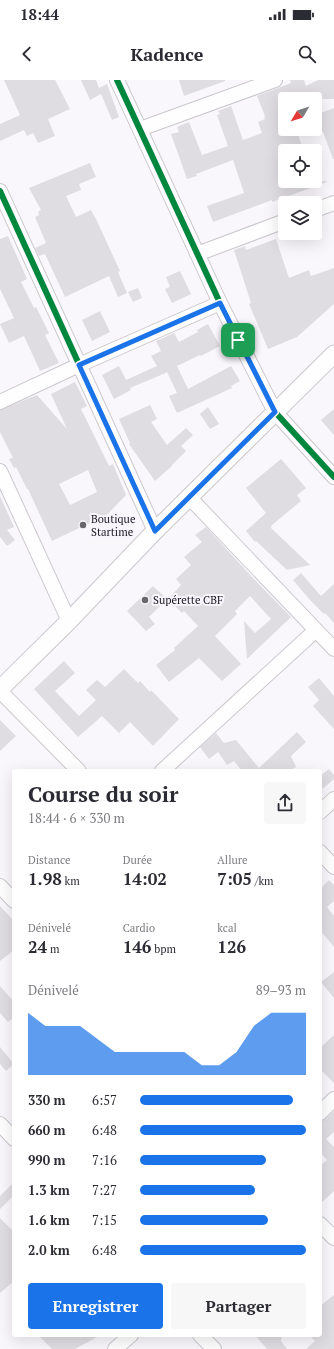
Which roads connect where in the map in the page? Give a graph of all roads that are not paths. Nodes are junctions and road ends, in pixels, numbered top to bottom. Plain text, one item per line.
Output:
1 (117, 80) edge
2 (275, 80) edge
3 (140, 129) junction
4 (0, 192) edge
5 (334, 203) edge
6 (322, 207) edge
7 (278, 224) edge
8 (197, 254) junction
9 (220, 303) junction
10 (334, 354) edge
11 (79, 365) junction
12 (0, 402) edge
13 (275, 412) junction
14 (0, 472) edge
15 (334, 477) edge
16 (189, 497) junction
17 (155, 531) junction
18 (68, 621) junction
19 (316, 630) junction
20 (334, 649) edge
21 (0, 690) edge
22 (77, 769) edge
23 (164, 769) edge
24 (334, 799) edge
25 (322, 810) edge
26 (322, 854) edge
27 (334, 867) edge
28 (0, 886) edge
29 (12, 899) edge
30 (334, 1099) edge
31 (322, 1110) edge
32 (0, 1124) edge
33 (12, 1137) edge
34 (322, 1226) edge
35 (334, 1238) edge
36 (129, 1337) edge
37 (202, 1337) edge
38 (115, 1349) edge
39 (214, 1349) edge

1 - 3 street
2 - 3 street
3 - 8 street
4 - 11 street
5 - 6 street
7 - 8 street
8 - 9 street
9 - 11 street
9 - 13 street
10 - 13 main road
11 - 12 street
11 - 17 street
13 - 15 street
13 - 16 main road
14 - 18 street
16 - 17 main road
16 - 19 street
17 - 18 main road
18 - 21 main road
19 - 20 street
19 - 23 street
21 - 22 street
24 - 25 street
26 - 27 street
28 - 29 street
30 - 31 street
32 - 33 street
34 - 35 street
36 - 38 street
37 - 39 street

